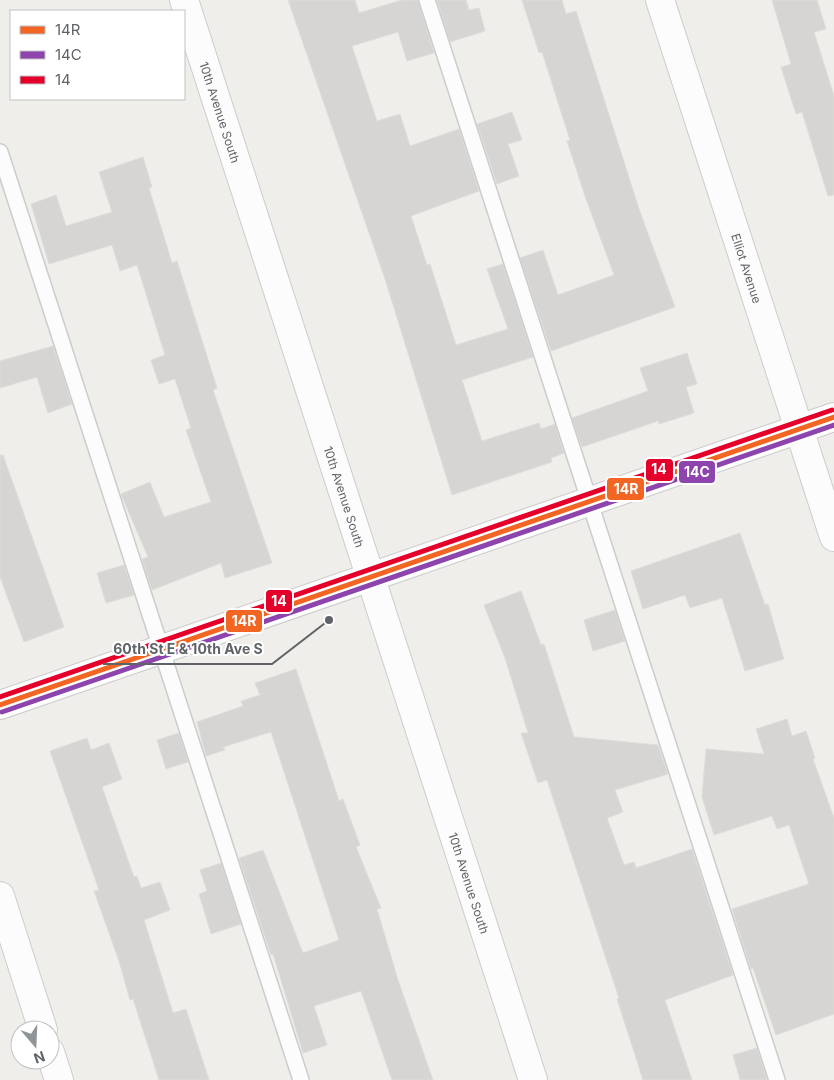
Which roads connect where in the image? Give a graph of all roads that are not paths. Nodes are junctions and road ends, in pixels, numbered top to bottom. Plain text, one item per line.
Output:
1 (184, 0) edge
2 (427, 0) edge
3 (660, 0) edge
4 (0, 152) edge
5 (834, 417) edge
6 (799, 429) junction
7 (590, 501) junction
8 (834, 537) edge
9 (371, 577) junction
10 (162, 649) junction
11 (0, 705) edge
12 (0, 896) edge
13 (40, 1020) edge
14 (302, 1080) edge
15 (533, 1080) edge
16 (777, 1080) edge

1 - 9 street, 10th Avenue South
2 - 7 lane
3 - 6 street, Elliot Avenue
4 - 10 lane
5 - 6 street
6 - 7 street
6 - 8 street, Elliot Avenue
7 - 9 street
7 - 16 lane
9 - 10 street
9 - 15 street, 10th Avenue South
10 - 11 street
10 - 14 lane
12 - 13 street

